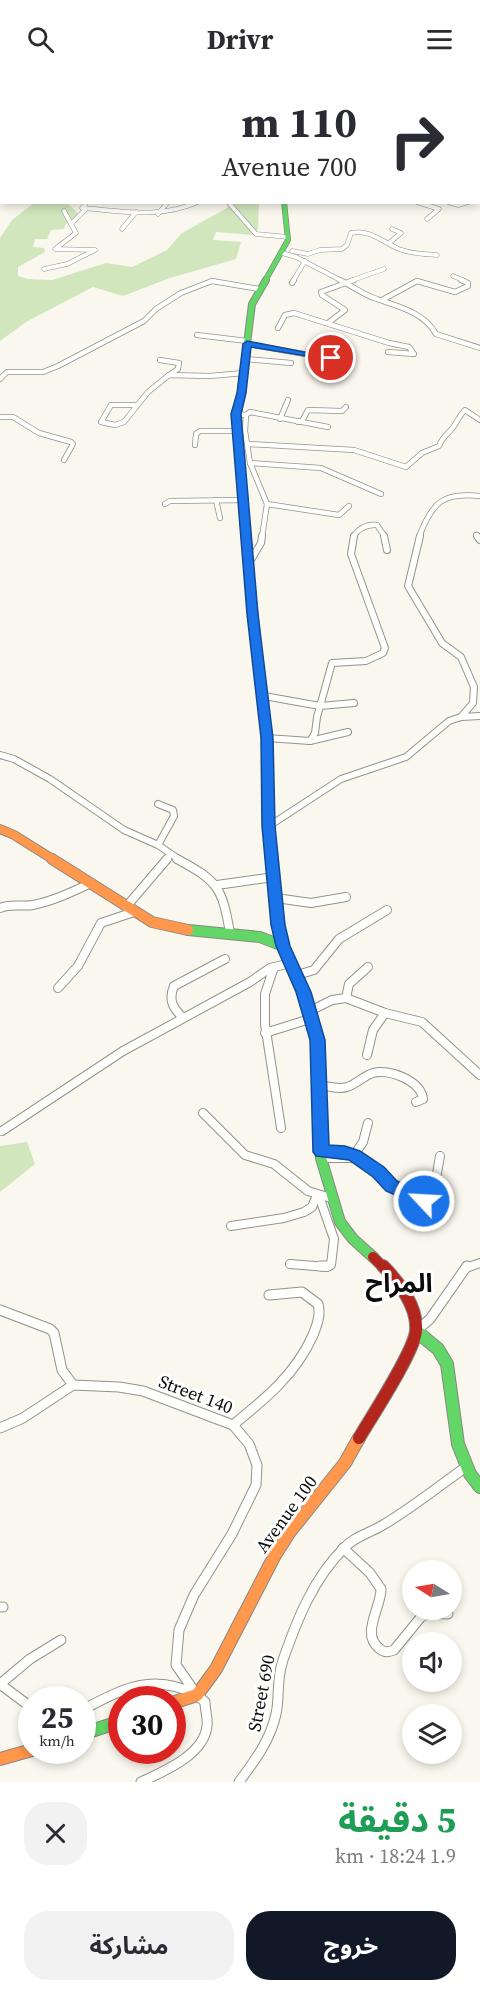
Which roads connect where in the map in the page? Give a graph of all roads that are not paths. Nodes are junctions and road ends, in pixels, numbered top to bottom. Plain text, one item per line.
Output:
1 (85, 204) edge
2 (166, 204) edge
3 (194, 204) edge
4 (230, 204) edge
5 (284, 204) edge
6 (424, 204) edge
7 (85, 210) junction
8 (64, 211) dead end
9 (136, 212) junction
10 (158, 214) junction
11 (427, 219) dead end
12 (71, 224) junction
13 (122, 229) dead end
14 (392, 229) dead end
15 (288, 237) junction
16 (389, 243) junction
17 (283, 251) junction
18 (437, 255) dead end
19 (305, 261) junction
20 (44, 269) dead end
21 (384, 269) dead end
22 (453, 276) dead end
23 (292, 283) dead end
24 (347, 283) junction
25 (260, 289) junction
26 (382, 300) junction
27 (328, 323) junction
28 (278, 328) dead end
29 (197, 335) dead end
30 (247, 342) junction
31 (480, 347) edge
32 (388, 352) dead end
33 (246, 359) junction
34 (160, 360) dead end
35 (291, 363) dead end
36 (327, 365) dead end
37 (244, 373) junction
38 (169, 375) junction
39 (0, 379) edge
40 (288, 400) dead end
41 (137, 405) junction
42 (346, 407) dead end
43 (241, 415) junction
44 (0, 417) edge
45 (280, 419) junction
46 (480, 420) edge
47 (298, 422) junction
48 (328, 427) dead end
49 (236, 430) junction
50 (248, 444) junction
51 (195, 445) dead end
52 (64, 460) dead end
53 (250, 463) junction
54 (381, 494) dead end
55 (480, 496) edge
56 (216, 500) junction
57 (244, 500) junction
58 (165, 504) dead end
59 (267, 504) junction
60 (349, 506) dead end
61 (220, 518) dead end
62 (476, 535) dead end
63 (480, 540) edge
64 (387, 550) dead end
65 (248, 565) junction
66 (264, 696) junction
67 (354, 703) dead end
68 (320, 706) junction
69 (480, 716) edge
70 (461, 717) junction
71 (348, 732) dead end
72 (267, 738) junction
73 (310, 741) junction
74 (0, 755) edge
75 (158, 804) dead end
76 (269, 826) junction
77 (0, 829) edge
78 (158, 845) junction
79 (170, 855) junction
80 (274, 877) junction
81 (91, 883) junction
82 (217, 885) junction
83 (346, 897) dead end
84 (276, 898) junction
85 (0, 908) edge
86 (130, 910) junction
87 (387, 910) dead end
88 (278, 925) junction
89 (230, 933) junction
90 (260, 937) junction
91 (283, 946) junction
92 (225, 959) dead end
93 (291, 963) junction
94 (274, 967) junction
95 (368, 967) dead end
96 (297, 975) junction
97 (58, 987) dead end
98 (346, 998) junction
99 (385, 1013) junction
100 (311, 1015) junction
101 (183, 1018) junction
102 (265, 1033) junction
103 (367, 1055) dead end
104 (480, 1075) edge
105 (319, 1085) junction
106 (416, 1102) dead end
107 (203, 1113) dead end
108 (368, 1123) dead end
109 (281, 1128) dead end
110 (2, 1131) dead end
111 (321, 1155) junction
112 (440, 1156) dead end
113 (355, 1157) junction
114 (318, 1195) junction
115 (331, 1198) junction
116 (231, 1226) dead end
117 (480, 1263) edge
118 (290, 1264) dead end
119 (269, 1295) dead end
120 (0, 1310) edge
121 (416, 1331) junction
122 (73, 1385) junction
123 (233, 1425) junction
124 (0, 1428) edge
125 (468, 1470) junction
126 (480, 1477) edge
127 (480, 1486) edge
128 (343, 1548) junction
129 (419, 1620) edge
130 (61, 1640) dead end
131 (0, 1684) edge
132 (196, 1695) junction
133 (18, 1698) edge
134 (186, 1698) edge
135 (96, 1703) edge
136 (18, 1753) edge
137 (0, 1759) edge
138 (141, 1782) edge
139 (239, 1782) edge

1 - 7 street
2 - 10 street
3 - 10 street
4 - 15 street
5 - 15 main road
6 - 11 street
7 - 9 street
7 - 12 street
8 - 12 street
9 - 10 street
9 - 13 street
12 - 20 street
14 - 16 street
15 - 17 main road
16 - 17 street
16 - 18 street
17 - 19 street
17 - 25 main road
19 - 23 street
19 - 24 street
21 - 24 street
22 - 26 street
24 - 26 street
24 - 27 street
25 - 30 main road
25 - 39 street
26 - 31 street
27 - 28 street
27 - 32 street
29 - 30 street
30 - 33 main road
30 - 36 street
33 - 35 street
33 - 37 main road
34 - 38 street
37 - 38 street
37 - 43 main road
38 - 41 street
40 - 45 street
41 - 41 street
42 - 47 street
43 - 45 street
43 - 49 main road
43 - 50 street
44 - 52 street
45 - 47 street
46 - 50 street
47 - 48 street
49 - 51 street
49 - 57 main road
50 - 53 street
53 - 54 street
53 - 59 street
55 - 70 street
56 - 57 street
56 - 58 street
56 - 61 street
57 - 65 main road
59 - 60 street
59 - 65 street
62 - 63 street
64 - 68 street
65 - 66 main road
66 - 68 street
66 - 72 main road
67 - 68 street
68 - 73 street
69 - 70 street
70 - 76 street
71 - 73 street
72 - 73 street
72 - 76 main road
74 - 78 street
75 - 78 street
76 - 80 main road
77 - 81 main road
78 - 79 street
79 - 82 street
79 - 86 street
80 - 82 street
80 - 84 main road
81 - 85 street
81 - 86 main road
82 - 89 street
83 - 84 street
84 - 88 main road
86 - 89 main road
86 - 97 street
87 - 96 street
88 - 90 main road
88 - 91 main road
89 - 90 main road
90 - 91 main road
91 - 93 main road
92 - 101 street
93 - 94 street
93 - 96 main road
94 - 101 street
94 - 102 street
95 - 98 street
96 - 100 main road
98 - 99 street
98 - 100 street
99 - 103 street
99 - 104 street
100 - 102 street
100 - 105 main road
101 - 110 street
102 - 109 street
105 - 106 street
105 - 111 main road
107 - 114 street
108 - 113 street
111 - 113 street
111 - 115 main road
112 - 113 street
114 - 115 street
114 - 116 street
114 - 118 street
115 - 121 main road
117 - 121 street
119 - 123 street
120 - 122 street
121 - 125 main road
121 - 132 main road, Avenue 100
122 - 123 street, Street 140
122 - 124 street
123 - 132 street, Street 140
125 - 126 main road
125 - 127 main road
125 - 128 street, Street 690
128 - 129 street
128 - 139 street, Street 690
130 - 131 street
131 - 133 street
132 - 134 main road
132 - 135 street
132 - 138 street, Street 140
136 - 137 main road

